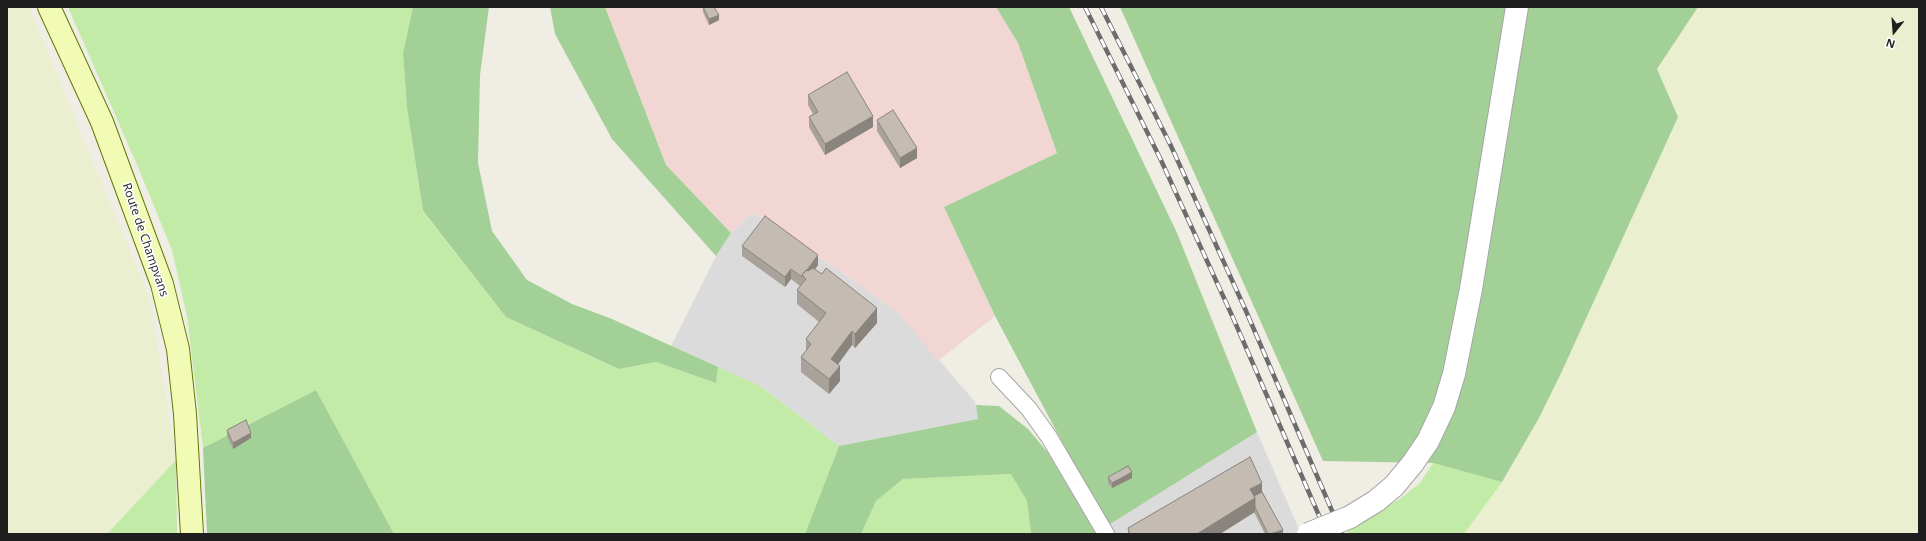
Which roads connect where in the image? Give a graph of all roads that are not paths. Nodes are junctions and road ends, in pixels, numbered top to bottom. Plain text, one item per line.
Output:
1 (49, 7) edge
2 (1517, 7) edge
3 (999, 377) dead end
4 (192, 534) edge
5 (1106, 534) edge
6 (1308, 534) edge

1 - 4 main road, Route de Champvans
2 - 6 street, bridge
3 - 5 lane

